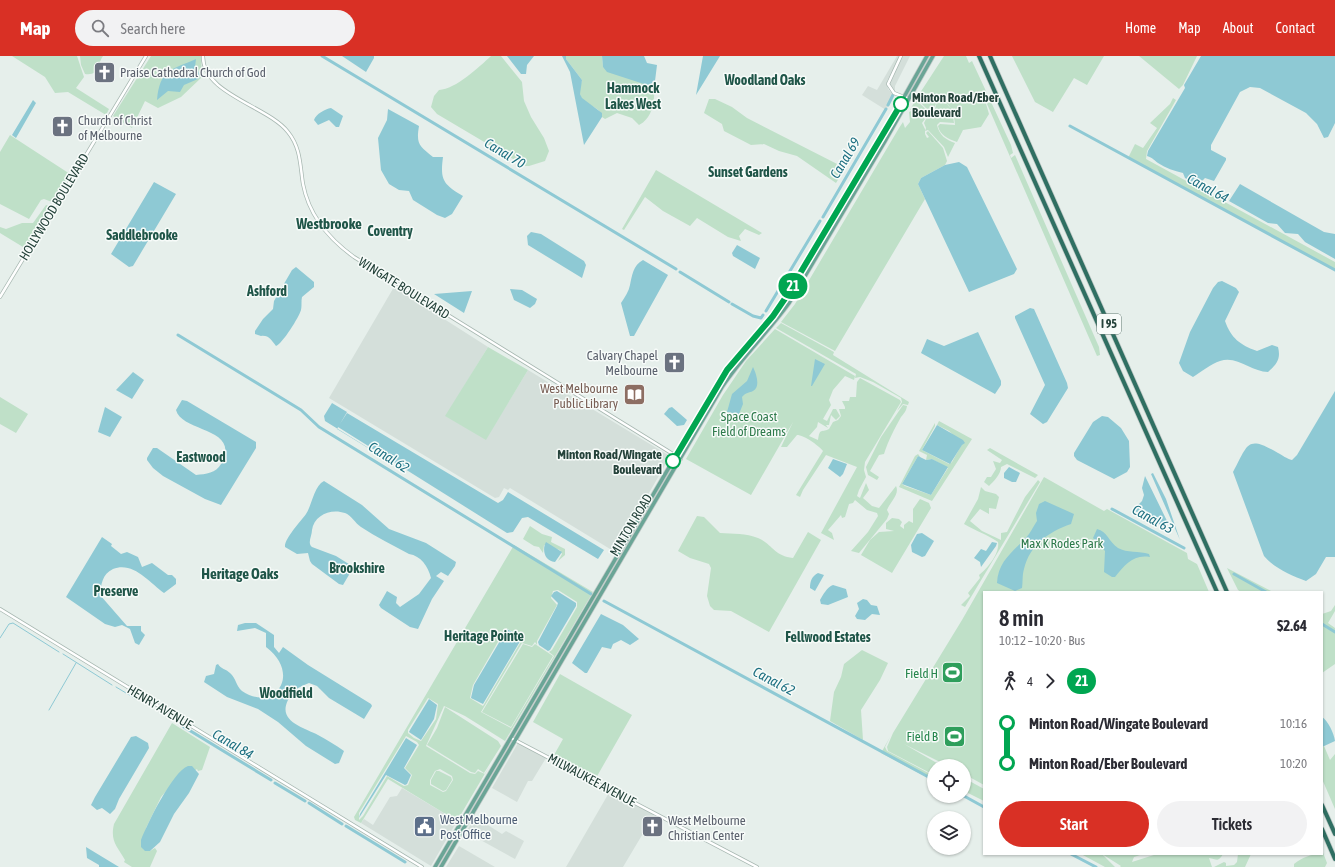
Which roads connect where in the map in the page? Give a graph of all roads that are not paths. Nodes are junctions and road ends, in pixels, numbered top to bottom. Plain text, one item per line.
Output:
1 (146, 56) edge
2 (203, 56) edge
3 (901, 56) edge
4 (927, 56) edge
5 (933, 56) edge
6 (979, 56) edge
7 (990, 56) edge
8 (904, 98) junction
9 (908, 101) junction
10 (0, 297) edge
11 (721, 380) junction
12 (722, 387) junction
13 (715, 388) junction
14 (677, 456) junction
15 (681, 459) junction
16 (1217, 591) edge
17 (1228, 591) edge
18 (0, 609) edge
19 (511, 738) junction
20 (516, 740) junction
21 (1323, 807) edge
22 (1323, 831) edge
23 (1335, 834) edge
24 (1335, 859) edge
25 (422, 867) edge
26 (435, 867) edge
27 (441, 867) edge
28 (757, 867) edge

1 - 10 street, HOLLYWOOD BOULEVARD
2 - 14 street, WINGATE BOULEVARD
3 - 8 street
4 - 8 main road, MINTON ROAD
5 - 9 main road, MINTON ROAD
6 - 16 highway, I 95
7 - 17 highway, I 95
8 - 9 street
8 - 11 main road, MINTON ROAD
9 - 12 main road, MINTON ROAD
11 - 12 main road
11 - 13 main road, MINTON ROAD
12 - 13 main road
12 - 15 main road, MINTON ROAD
13 - 14 main road, MINTON ROAD
14 - 15 street, WINGATE BOULEVARD
14 - 19 main road, MINTON ROAD
15 - 20 main road, MINTON ROAD
18 - 25 street, HENRY AVENUE
19 - 20 street, MILWAUKEE AVENUE
19 - 26 main road, MINTON ROAD
20 - 27 main road, MINTON ROAD
20 - 28 street, MILWAUKEE AVENUE
21 - 23 highway
22 - 24 highway

